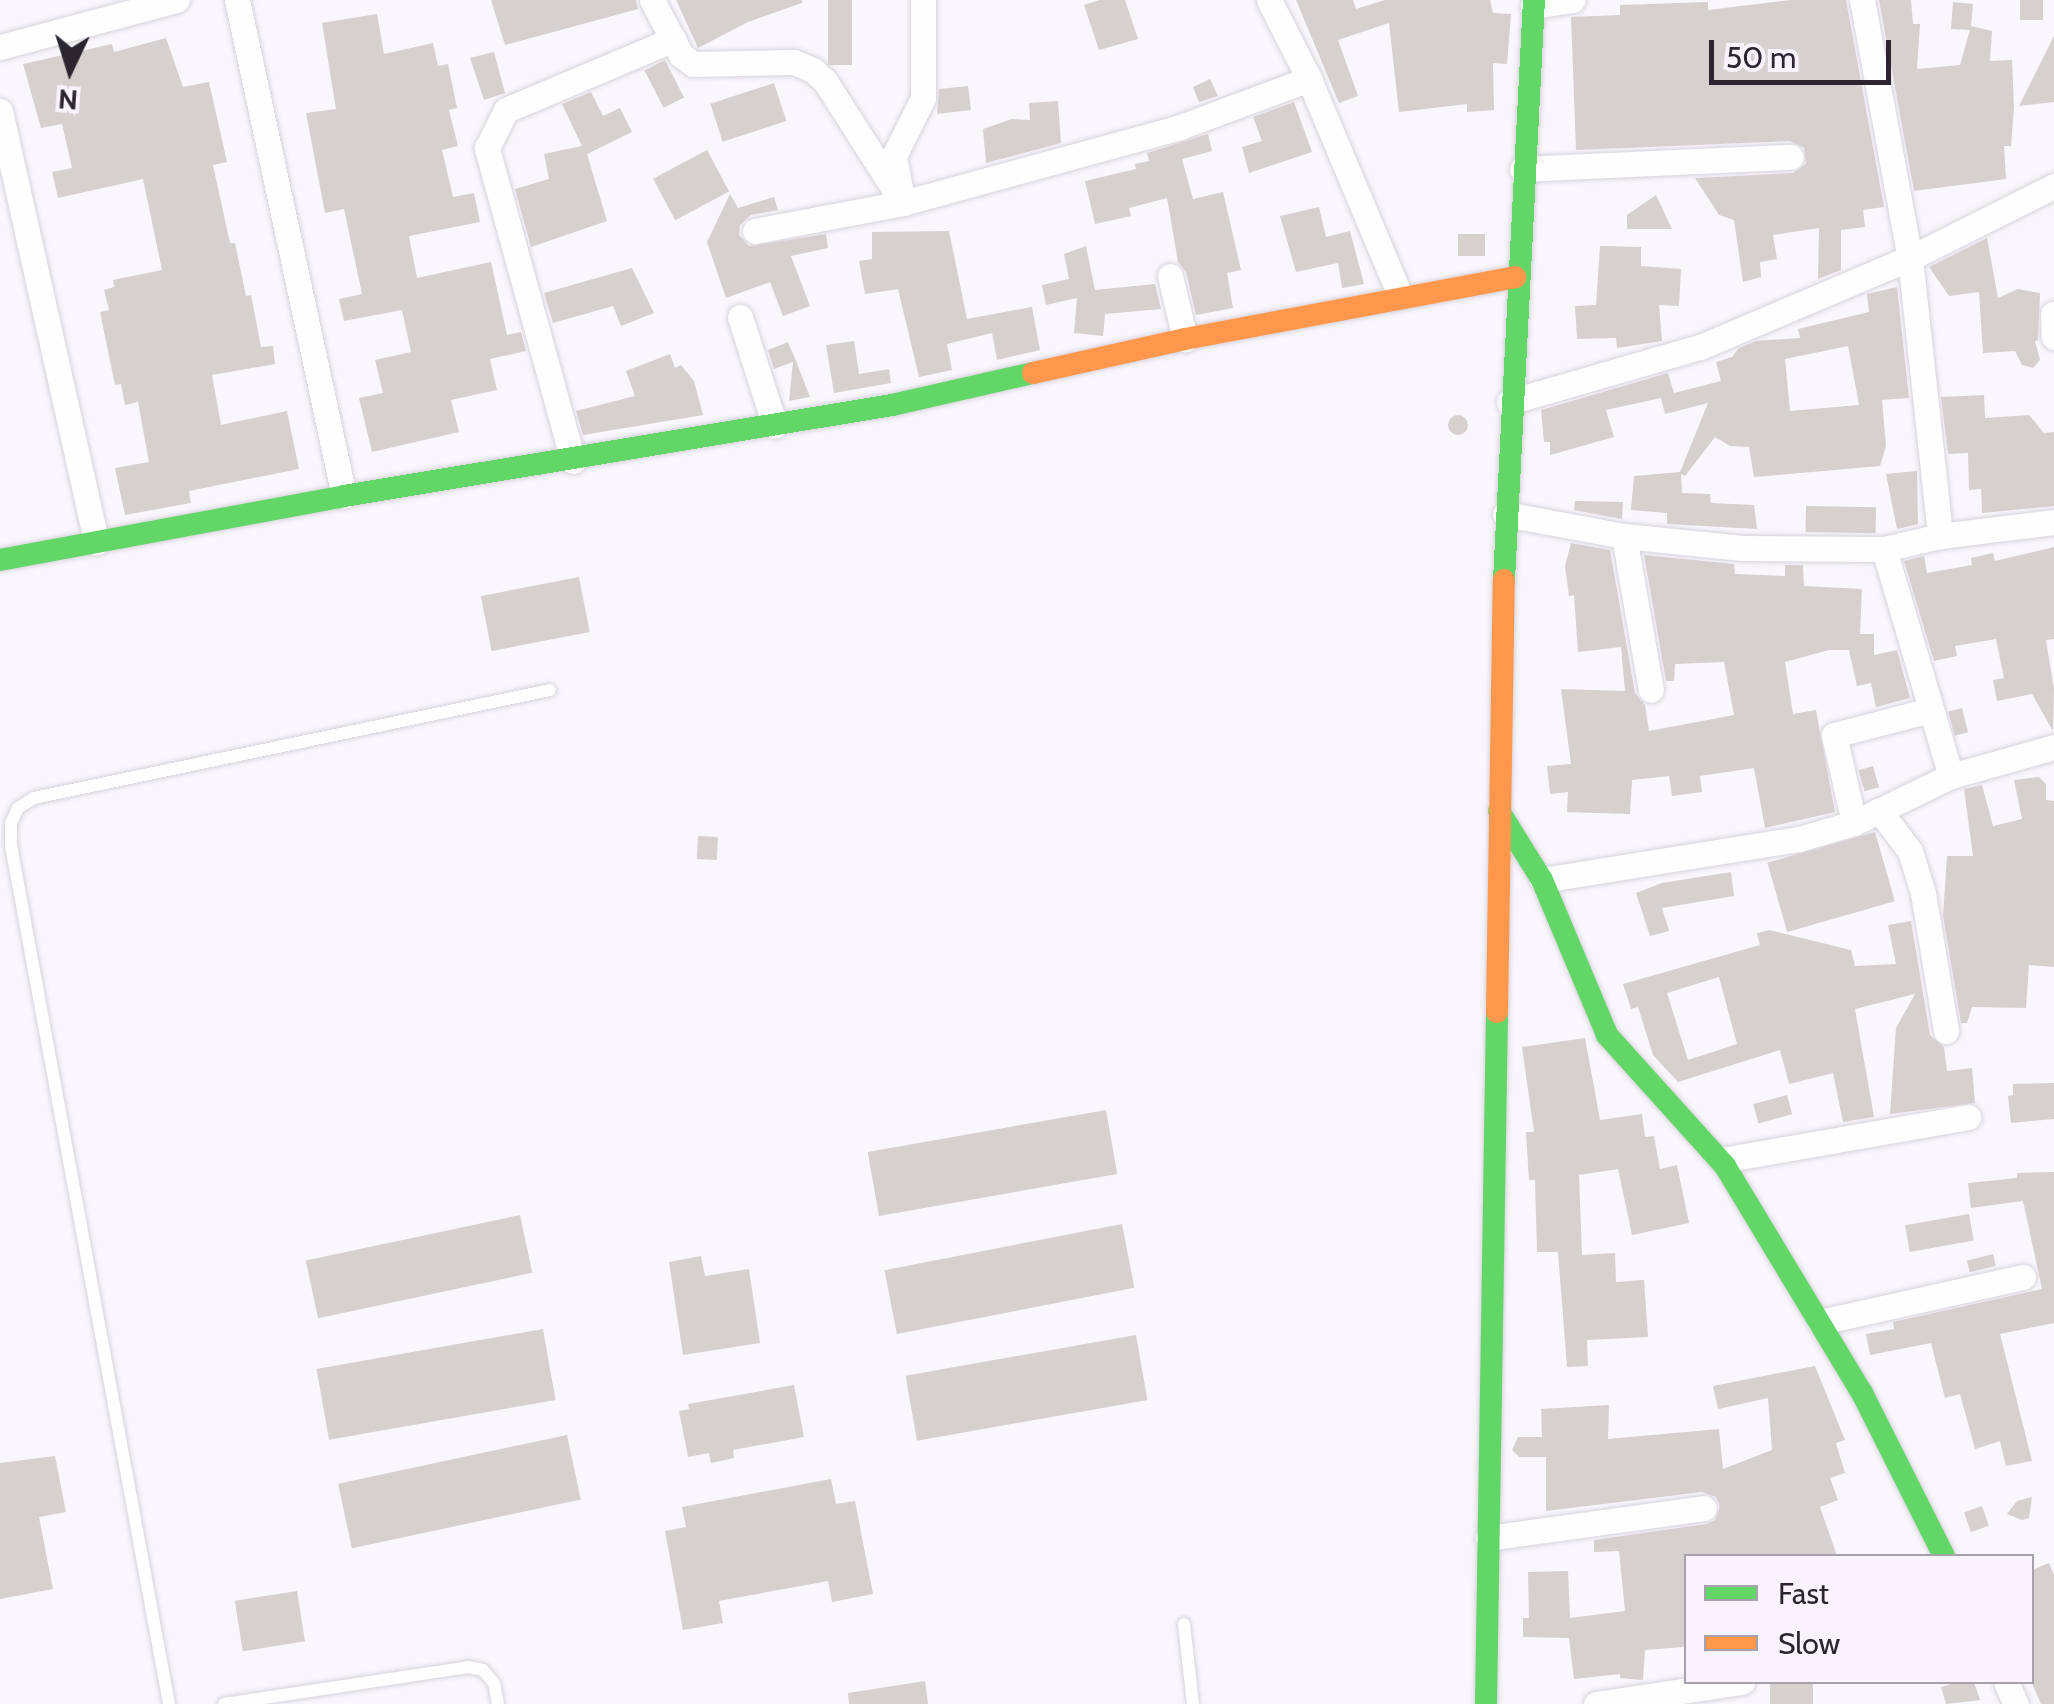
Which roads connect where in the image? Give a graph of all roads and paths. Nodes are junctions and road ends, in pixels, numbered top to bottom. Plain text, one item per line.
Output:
1 (177, 0) edge
2 (238, 0) edge
3 (652, 0) edge
4 (923, 0) edge
5 (1269, 0) edge
6 (1573, 0) edge
7 (1862, 0) edge
8 (1534, 3) edge
9 (674, 39) junction
10 (0, 48) edge
11 (1310, 79) junction
12 (0, 111) edge
13 (1791, 157) dead end
14 (1522, 169) junction
15 (2054, 186) edge
16 (903, 203) junction
17 (755, 231) dead end
18 (1910, 258) junction
19 (1170, 276) dead end
20 (1515, 277) junction
21 (1400, 296) junction
22 (740, 317) dead end
23 (1184, 339) junction
24 (1508, 402) junction
25 (775, 426) junction
26 (574, 462) junction
27 (344, 496) junction
28 (1505, 514) junction
29 (2054, 522) edge
30 (1624, 536) junction
31 (1940, 536) junction
32 (96, 542) junction
33 (1884, 548) junction
34 (0, 560) edge
35 (550, 690) dead end
36 (1651, 690) dead end
37 (1930, 710) junction
38 (2054, 747) edge
39 (1950, 776) junction
40 (18, 808) junction
41 (1879, 810) junction
42 (1499, 811) junction
43 (0, 812) edge
44 (1854, 824) junction
45 (1542, 880) junction
46 (1946, 1031) dead end
47 (1968, 1117) dead end
48 (1722, 1160) junction
49 (2024, 1278) dead end
50 (1820, 1322) junction
51 (1704, 1508) dead end
52 (1488, 1538) junction
53 (1943, 1554) edge
54 (1184, 1624) dead end
55 (1729, 1684) edge
56 (169, 1704) edge
57 (224, 1704) edge
58 (498, 1704) edge
59 (1194, 1704) edge
60 (1486, 1704) edge
61 (1596, 1704) edge

1 - 10 street
2 - 27 street
3 - 9 street
4 - 16 street
5 - 11 street
6 - 8 street
7 - 18 street
8 - 14 street
9 - 16 street
9 - 26 street
11 - 16 street
11 - 21 street
12 - 32 street
13 - 14 street
14 - 20 street
15 - 18 street
16 - 17 street
18 - 24 street
18 - 31 street
19 - 23 street
20 - 21 street
20 - 24 street
21 - 23 street
22 - 25 street
23 - 25 street
24 - 28 street
25 - 26 street
26 - 27 street
27 - 32 street
28 - 30 street
28 - 42 street
29 - 31 street
30 - 33 street
30 - 36 street
31 - 33 street
32 - 34 street
33 - 37 street
35 - 40 lane
37 - 39 street
37 - 44 street
38 - 39 street
39 - 41 street
40 - 43 lane
40 - 56 lane
41 - 44 street
41 - 46 street
42 - 45 street
42 - 52 street
44 - 45 street
45 - 48 street
47 - 48 street
48 - 50 street
49 - 50 street
50 - 53 street
51 - 52 street
52 - 60 street
54 - 59 lane
55 - 61 street
57 - 58 lane

